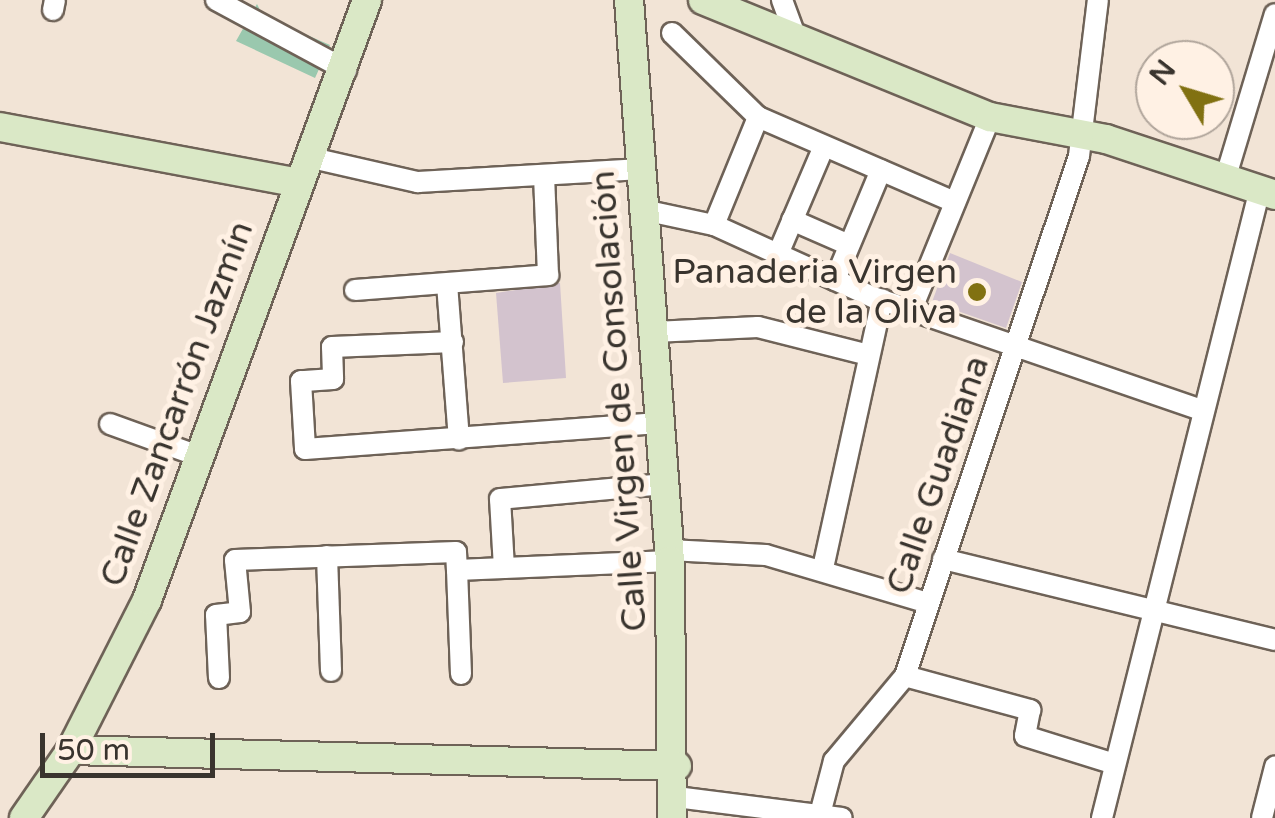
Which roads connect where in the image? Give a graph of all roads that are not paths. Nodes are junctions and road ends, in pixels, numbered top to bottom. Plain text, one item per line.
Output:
1 (216, 0) edge
2 (367, 0) edge
3 (629, 0) edge
4 (704, 0) edge
5 (782, 0) edge
6 (1098, 0) edge
7 (1275, 14) edge
8 (672, 33) dead end
9 (796, 38) junction
10 (346, 70) junction
11 (758, 117) junction
12 (990, 117) junction
13 (0, 127) edge
14 (1078, 132) junction
15 (824, 146) junction
16 (313, 168) junction
17 (642, 169) junction
18 (881, 170) junction
19 (1226, 176) junction
20 (544, 177) junction
21 (1268, 192) edge
22 (954, 202) junction
23 (648, 211) junction
24 (792, 220) junction
25 (714, 226) junction
26 (850, 245) junction
27 (778, 254) junction
28 (835, 280) junction
29 (448, 284) junction
30 (355, 290) dead end
31 (882, 299) junction
32 (914, 306) junction
33 (654, 332) junction
34 (453, 342) junction
35 (1017, 345) junction
36 (865, 354) junction
37 (1202, 410) junction
38 (662, 422) junction
39 (110, 424) dead end
40 (460, 440) junction
41 (201, 456) junction
42 (665, 484) junction
43 (328, 556) junction
44 (669, 556) junction
45 (943, 559) junction
46 (457, 561) junction
47 (504, 568) junction
48 (823, 568) junction
49 (928, 602) junction
50 (1157, 610) junction
51 (1275, 640) edge
52 (331, 671) dead end
53 (460, 674) dead end
54 (905, 676) junction
55 (219, 678) dead end
56 (71, 750) junction
57 (1115, 764) junction
58 (678, 766) junction
59 (1275, 766) edge
60 (676, 811) edge
61 (820, 816) edge
62 (24, 818) edge
63 (842, 818) edge
64 (1102, 818) edge
65 (1262, 818) edge

1 - 10 street
2 - 10 street, Calle Zancarrón Jazmín
3 - 17 street, Calle Virgen de Consolación
4 - 9 street
5 - 9 street
6 - 14 street, Calle Guadiana
7 - 19 street
8 - 11 street
9 - 12 street
10 - 16 street, Calle Zancarrón Jazmín
11 - 15 street
11 - 25 street
12 - 14 street
12 - 22 street
13 - 16 street
14 - 19 street
14 - 35 street, Calle Guadiana
15 - 18 street
15 - 24 street
16 - 20 street
16 - 41 street, Calle Zancarrón Jazmín
17 - 20 street
17 - 23 street, Calle Virgen de Consolación
18 - 22 street
18 - 26 street
19 - 21 street
20 - 29 street
21 - 37 street
22 - 32 street
23 - 25 street
23 - 33 street, Calle Virgen de Consolación
24 - 26 street
24 - 27 street
25 - 27 street
26 - 28 street
27 - 28 street
28 - 31 street
29 - 30 street
29 - 34 street
31 - 32 street
31 - 36 street
32 - 35 street
33 - 36 street
33 - 38 street, Calle Virgen de Consolación
34 - 40 street
34 - 40 street
35 - 37 street
35 - 45 street, Calle Guadiana
36 - 48 street
37 - 50 street
38 - 40 street
38 - 42 street, Calle Virgen de Consolación
39 - 41 street
41 - 56 street, Calle Zancarrón Jazmín
42 - 44 street, Calle Virgen de Consolación
42 - 47 street
43 - 46 street
43 - 52 street
43 - 55 street
44 - 47 street
44 - 48 street
44 - 58 street, Calle Virgen de Consolación
45 - 49 street, Calle Guadiana
45 - 50 street
46 - 47 street
46 - 53 street
48 - 49 street
49 - 54 street, Calle Guadiana
50 - 51 street
50 - 57 street
54 - 57 street
54 - 61 street, Calle Guadiana
56 - 58 street
56 - 62 street, Calle Zancarrón Jazmín
57 - 64 street
58 - 60 street, Calle Virgen de Consolación
59 - 65 street
60 - 61 street
61 - 63 street

